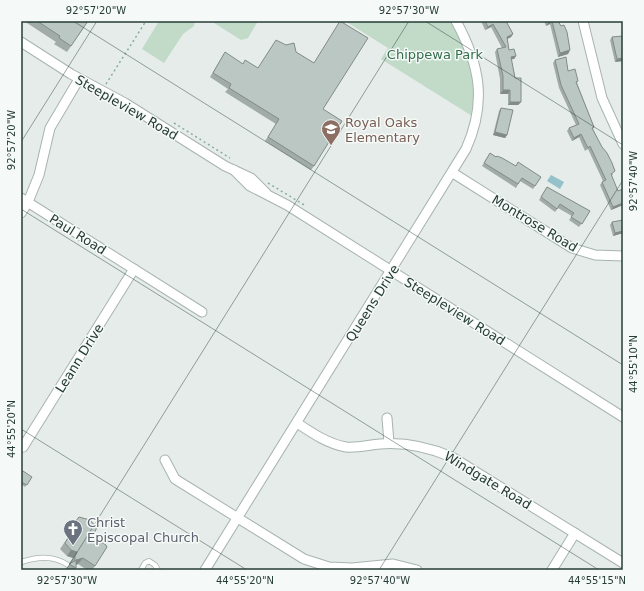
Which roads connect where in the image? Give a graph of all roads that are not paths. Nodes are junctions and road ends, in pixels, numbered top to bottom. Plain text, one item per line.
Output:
1 (456, 21) edge
2 (583, 21) edge
3 (21, 42) edge
4 (80, 79) junction
5 (622, 138) edge
6 (453, 173) junction
7 (24, 200) edge
8 (21, 213) edge
9 (623, 256) edge
10 (134, 269) junction
11 (391, 271) junction
12 (202, 312) dead end
13 (623, 417) edge
14 (387, 418) dead end
15 (297, 423) junction
16 (389, 444) junction
17 (22, 446) edge
18 (165, 460) dead end
19 (237, 518) junction
20 (575, 533) junction
21 (21, 562) edge
22 (623, 562) edge
23 (68, 565) edge
24 (141, 570) edge
25 (158, 570) edge
26 (205, 570) edge
27 (417, 570) edge
28 (552, 570) edge

1 - 6 street, Queens Drive
2 - 5 street
3 - 4 street, Steepleview Road
4 - 7 street
4 - 11 street, Steepleview Road
6 - 9 street, Montrose Road
6 - 11 street, Queens Drive
7 - 8 street
7 - 10 street, Paul Road
10 - 12 street, Paul Road
10 - 17 street, Leann Drive
11 - 13 street, Steepleview Road
11 - 15 street, Queens Drive
14 - 16 street
15 - 16 street, Windgate Road
15 - 19 street, Queens Drive
16 - 20 street, Windgate Road
18 - 19 street
19 - 26 street, Queens Drive
19 - 27 street
20 - 22 street, Windgate Road
20 - 28 street
21 - 23 lane
24 - 25 lane

